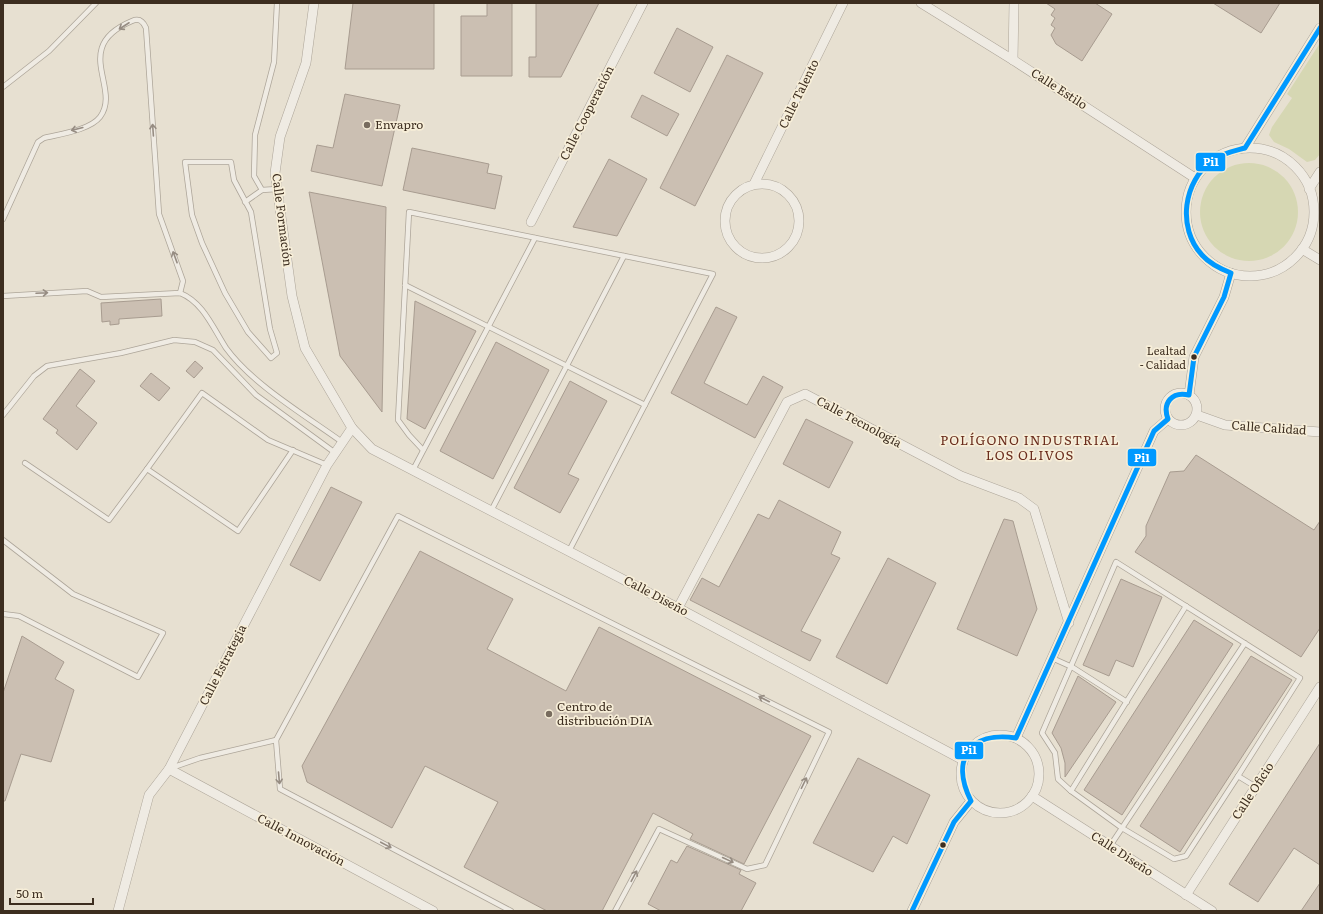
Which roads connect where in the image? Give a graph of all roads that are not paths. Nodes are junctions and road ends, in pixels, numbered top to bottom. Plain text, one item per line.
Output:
1 (96, 3) edge
2 (277, 3) edge
3 (314, 3) edge
4 (643, 3) edge
5 (843, 3) edge
6 (921, 3) edge
7 (1014, 3) edge
8 (1320, 28) edge
9 (1013, 60) junction
10 (3, 87) edge
11 (1245, 148) junction
12 (1320, 172) edge
13 (1195, 178) junction
14 (754, 184) junction
15 (277, 189) junction
16 (1309, 189) junction
17 (262, 190) junction
18 (245, 202) junction
19 (3, 219) edge
20 (531, 222) dead end
21 (535, 238) junction
22 (1302, 249) junction
23 (624, 256) junction
24 (1320, 260) edge
25 (1231, 273) junction
26 (405, 285) junction
27 (180, 293) junction
28 (3, 296) edge
29 (488, 326) junction
30 (566, 366) junction
31 (1189, 395) junction
32 (645, 405) junction
33 (1197, 414) junction
34 (3, 415) edge
35 (1168, 419) junction
36 (352, 428) junction
37 (1320, 432) edge
38 (342, 442) junction
39 (293, 450) junction
40 (423, 450) junction
41 (334, 452) junction
42 (25, 463) dead end
43 (327, 464) junction
44 (147, 469) junction
45 (413, 470) junction
46 (491, 511) junction
47 (3, 540) edge
48 (569, 551) junction
49 (1186, 606) junction
50 (678, 608) junction
51 (3, 614) edge
52 (1068, 623) junction
53 (1245, 643) junction
54 (1052, 658) junction
55 (1072, 667) junction
56 (1320, 687) edge
57 (1127, 702) junction
58 (1016, 738) junction
59 (276, 740) junction
60 (963, 760) junction
61 (169, 769) junction
62 (1238, 776) junction
63 (1256, 787) junction
64 (1071, 791) junction
65 (1032, 796) junction
66 (971, 800) junction
67 (1122, 828) junction
68 (1110, 846) junction
69 (1186, 895) junction
70 (118, 911) edge
71 (433, 911) edge
72 (511, 911) edge
73 (615, 911) edge
74 (912, 911) edge
75 (1212, 911) edge

1 - 10 lane
2 - 17 lane
3 - 15 street, Calle Formación
4 - 20 street, Calle Cooperación
5 - 14 street, Calle Talento
6 - 9 street, Calle Estilo
7 - 9 street
8 - 11 street
9 - 13 street, Calle Estilo
11 - 13 street
11 - 16 street
12 - 16 street
13 - 25 street
14 - 14 street
15 - 17 lane
15 - 36 street, Calle Formación
16 - 22 street
17 - 18 lane
18 - 18 lane
27 -> 19 lane
21 - 23 lane
21 - 26 lane
21 - 29 lane
22 - 24 street
22 - 25 street
23 - 30 lane
23 - 32 lane
25 - 31 street
26 - 29 lane
26 - 40 lane
28 -> 27 lane
27 - 38 lane
29 - 30 lane
29 - 40 lane
30 - 32 lane
30 - 46 lane
31 - 33 street
31 - 35 street
32 - 48 lane
33 - 35 street
33 - 37 street, Calle Calidad
34 - 41 lane
35 - 52 street
36 - 38 street, Calle Estrategia
36 - 45 street, Calle Diseño
38 - 41 street, Calle Estrategia
39 - 43 lane
39 - 44 lane
39 - 44 lane
40 - 45 lane
41 - 43 street, Calle Estrategia
42 - 44 lane
43 - 61 street, Calle Estrategia
45 - 46 street, Calle Diseño
46 - 48 street, Calle Diseño
47 - 51 lane
48 - 50 street, Calle Diseño
49 - 53 lane
49 - 55 lane
49 - 57 lane
50 - 52 street, Calle Tecnología
50 - 60 street, Calle Diseño
52 - 54 street
53 - 62 lane
53 - 67 lane
54 - 55 lane
54 - 58 street
55 - 57 lane
55 - 64 lane
56 - 63 street, Calle Oficio
57 - 64 lane
58 - 60 street
58 - 65 street
59 - 61 lane
59 -> 72 lane
73 -> 59 lane
60 - 66 street
61 - 70 street, Calle Estrategia
61 - 71 street, Calle Innovación
62 - 63 lane
62 - 67 lane
63 - 69 street, Calle Oficio
64 - 67 lane
65 - 66 street
65 - 68 street, Calle Diseño
66 - 74 street
67 - 68 lane
68 - 69 street, Calle Diseño
69 - 75 street, Calle Diseño

